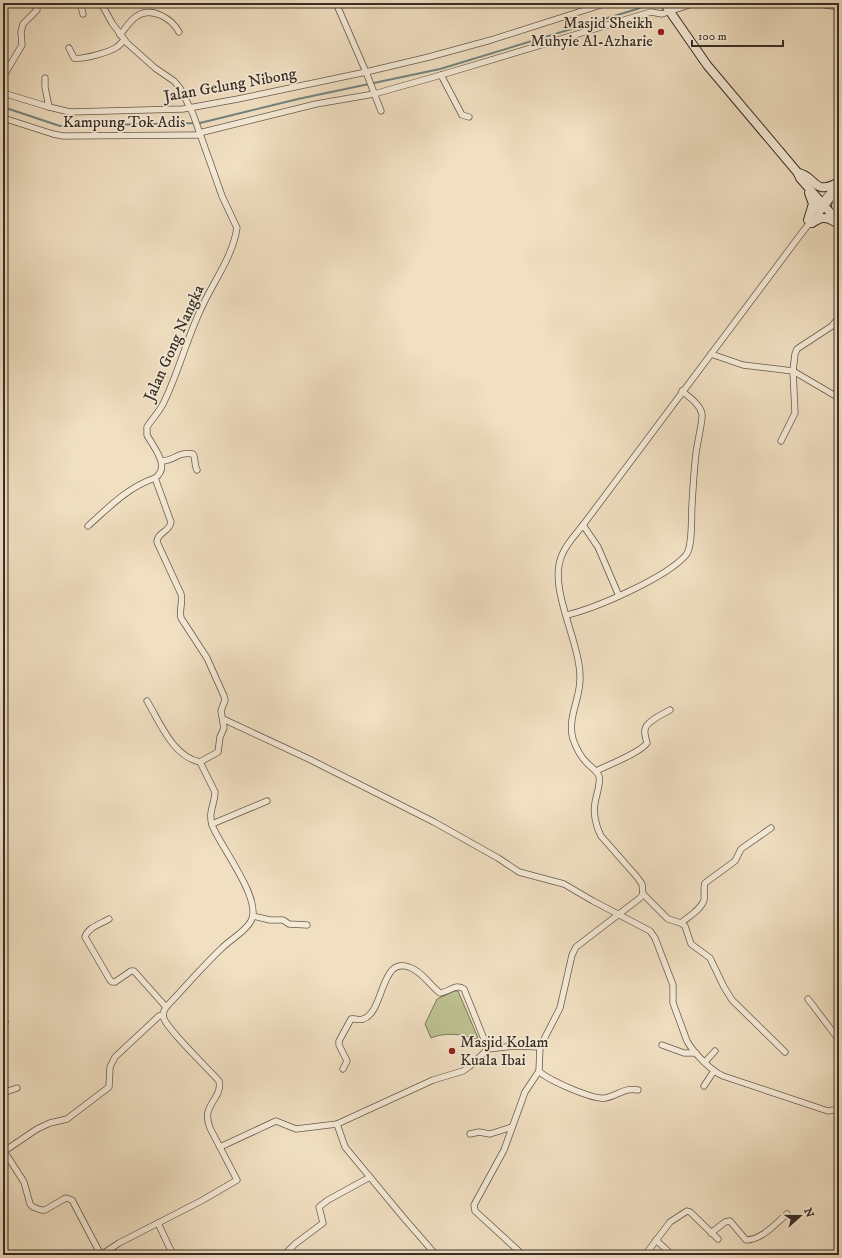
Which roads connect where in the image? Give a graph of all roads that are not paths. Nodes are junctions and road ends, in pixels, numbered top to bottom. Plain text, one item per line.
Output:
1 (36, 3) edge
2 (88, 3) edge
3 (101, 3) edge
4 (336, 3) edge
5 (607, 3) edge
6 (695, 3) edge
7 (813, 3) edge
8 (839, 6) edge
9 (667, 7) edge
10 (83, 14) dead end
11 (180, 32) dead end
12 (122, 37) junction
13 (69, 48) dead end
14 (367, 73) junction
15 (441, 75) junction
16 (3, 76) edge
17 (45, 78) dead end
18 (3, 93) edge
19 (373, 93) junction
20 (48, 107) junction
21 (192, 111) junction
22 (381, 111) dead end
23 (469, 116) dead end
24 (3, 118) edge
25 (199, 132) junction
26 (800, 175) junction
27 (839, 186) edge
28 (824, 203) junction
29 (839, 213) edge
30 (839, 217) edge
31 (809, 223) junction
32 (839, 224) edge
33 (839, 317) edge
34 (711, 354) junction
35 (793, 371) junction
36 (682, 391) junction
37 (839, 398) edge
38 (781, 441) dead end
39 (162, 461) junction
40 (197, 470) dead end
41 (155, 478) junction
42 (583, 525) junction
43 (88, 526) dead end
44 (619, 596) junction
45 (567, 615) junction
46 (147, 701) dead end
47 (670, 710) dead end
48 (223, 719) junction
49 (201, 765) junction
50 (596, 771) junction
51 (267, 801) dead end
52 (212, 824) junction
53 (771, 828) dead end
54 (643, 894) junction
55 (618, 914) junction
56 (253, 916) junction
57 (109, 919) dead end
58 (681, 923) junction
59 (308, 926) dead end
60 (808, 999) dead end
61 (166, 1007) junction
62 (163, 1015) junction
63 (839, 1040) edge
64 (662, 1045) dead end
65 (540, 1047) junction
66 (488, 1048) junction
67 (715, 1051) dead end
68 (785, 1052) dead end
69 (696, 1053) junction
70 (705, 1062) junction
71 (344, 1069) dead end
72 (539, 1071) junction
73 (714, 1071) junction
74 (704, 1086) dead end
75 (17, 1088) dead end
76 (638, 1090) dead end
77 (3, 1093) edge
78 (839, 1109) edge
79 (337, 1124) junction
80 (512, 1126) junction
81 (470, 1134) dead end
82 (220, 1147) junction
83 (3, 1151) edge
84 (370, 1177) junction
85 (787, 1214) dead end
86 (158, 1223) junction
87 (711, 1233) junction
88 (718, 1239) dead end
89 (656, 1240) junction
90 (101, 1255) edge
91 (173, 1255) edge
92 (284, 1255) edge
93 (436, 1255) edge
94 (523, 1255) edge
95 (645, 1255) edge
96 (672, 1255) edge

1 - 16 street
2 - 10 street
3 - 12 street, Jalan Gong Nangka
4 - 14 street
5 - 14 street, Jalan Gelung Nibong
6 - 9 street, Kampung Tok Adis
7 - 8 street
9 - 15 street, Kampung Tok Adis
9 - 26 street
11 - 12 street
12 - 13 street
12 - 21 street, Jalan Gong Nangka
14 - 19 street
14 - 21 street, Jalan Gelung Nibong
15 - 19 street, Kampung Tok Adis
15 - 23 street
17 - 20 street
18 - 20 street, Jalan Gelung Nibong
19 - 22 street
19 - 25 street, Kampung Tok Adis
20 - 21 street, Jalan Gelung Nibong
21 - 25 street, Jalan Gong Nangka
24 - 25 street, Kampung Tok Adis
25 - 39 street, Jalan Gong Nangka
26 - 27 street
26 - 28 street
26 - 31 street
27 - 28 street
27 - 29 street
28 - 30 street
28 - 31 street
28 - 32 street
31 - 32 street
31 - 34 street
33 - 35 street
34 - 35 street
34 - 36 street
35 - 37 street
35 - 38 street
36 - 42 street
36 - 44 street
39 - 40 street
39 - 41 street
41 - 43 street
41 - 48 street
42 - 44 street
42 - 45 street
44 - 45 street
45 - 50 street
46 - 49 street
47 - 50 street
48 - 49 street
48 - 55 street
49 - 52 street
50 - 54 street
51 - 52 street
52 - 56 street
53 - 58 street
54 - 55 street
54 - 58 street
55 - 65 street
55 - 69 street
56 - 59 street
56 - 61 street
57 - 61 street
58 - 68 street
60 - 63 street
61 - 62 street
62 - 82 street
62 - 83 street
64 - 69 street
65 - 66 street
65 - 72 street
66 - 71 street
66 - 79 street
67 - 70 street
69 - 70 street
70 - 73 street
72 - 76 street
72 - 80 street
73 - 74 street
73 - 78 street
75 - 77 street
79 - 82 street
79 - 84 street
80 - 81 street
80 - 94 street
82 - 86 street
83 - 90 street
84 - 92 street
84 - 93 street
85 - 87 street
86 - 90 street
86 - 91 street
87 - 88 street
87 - 89 street
89 - 95 street
89 - 96 street

